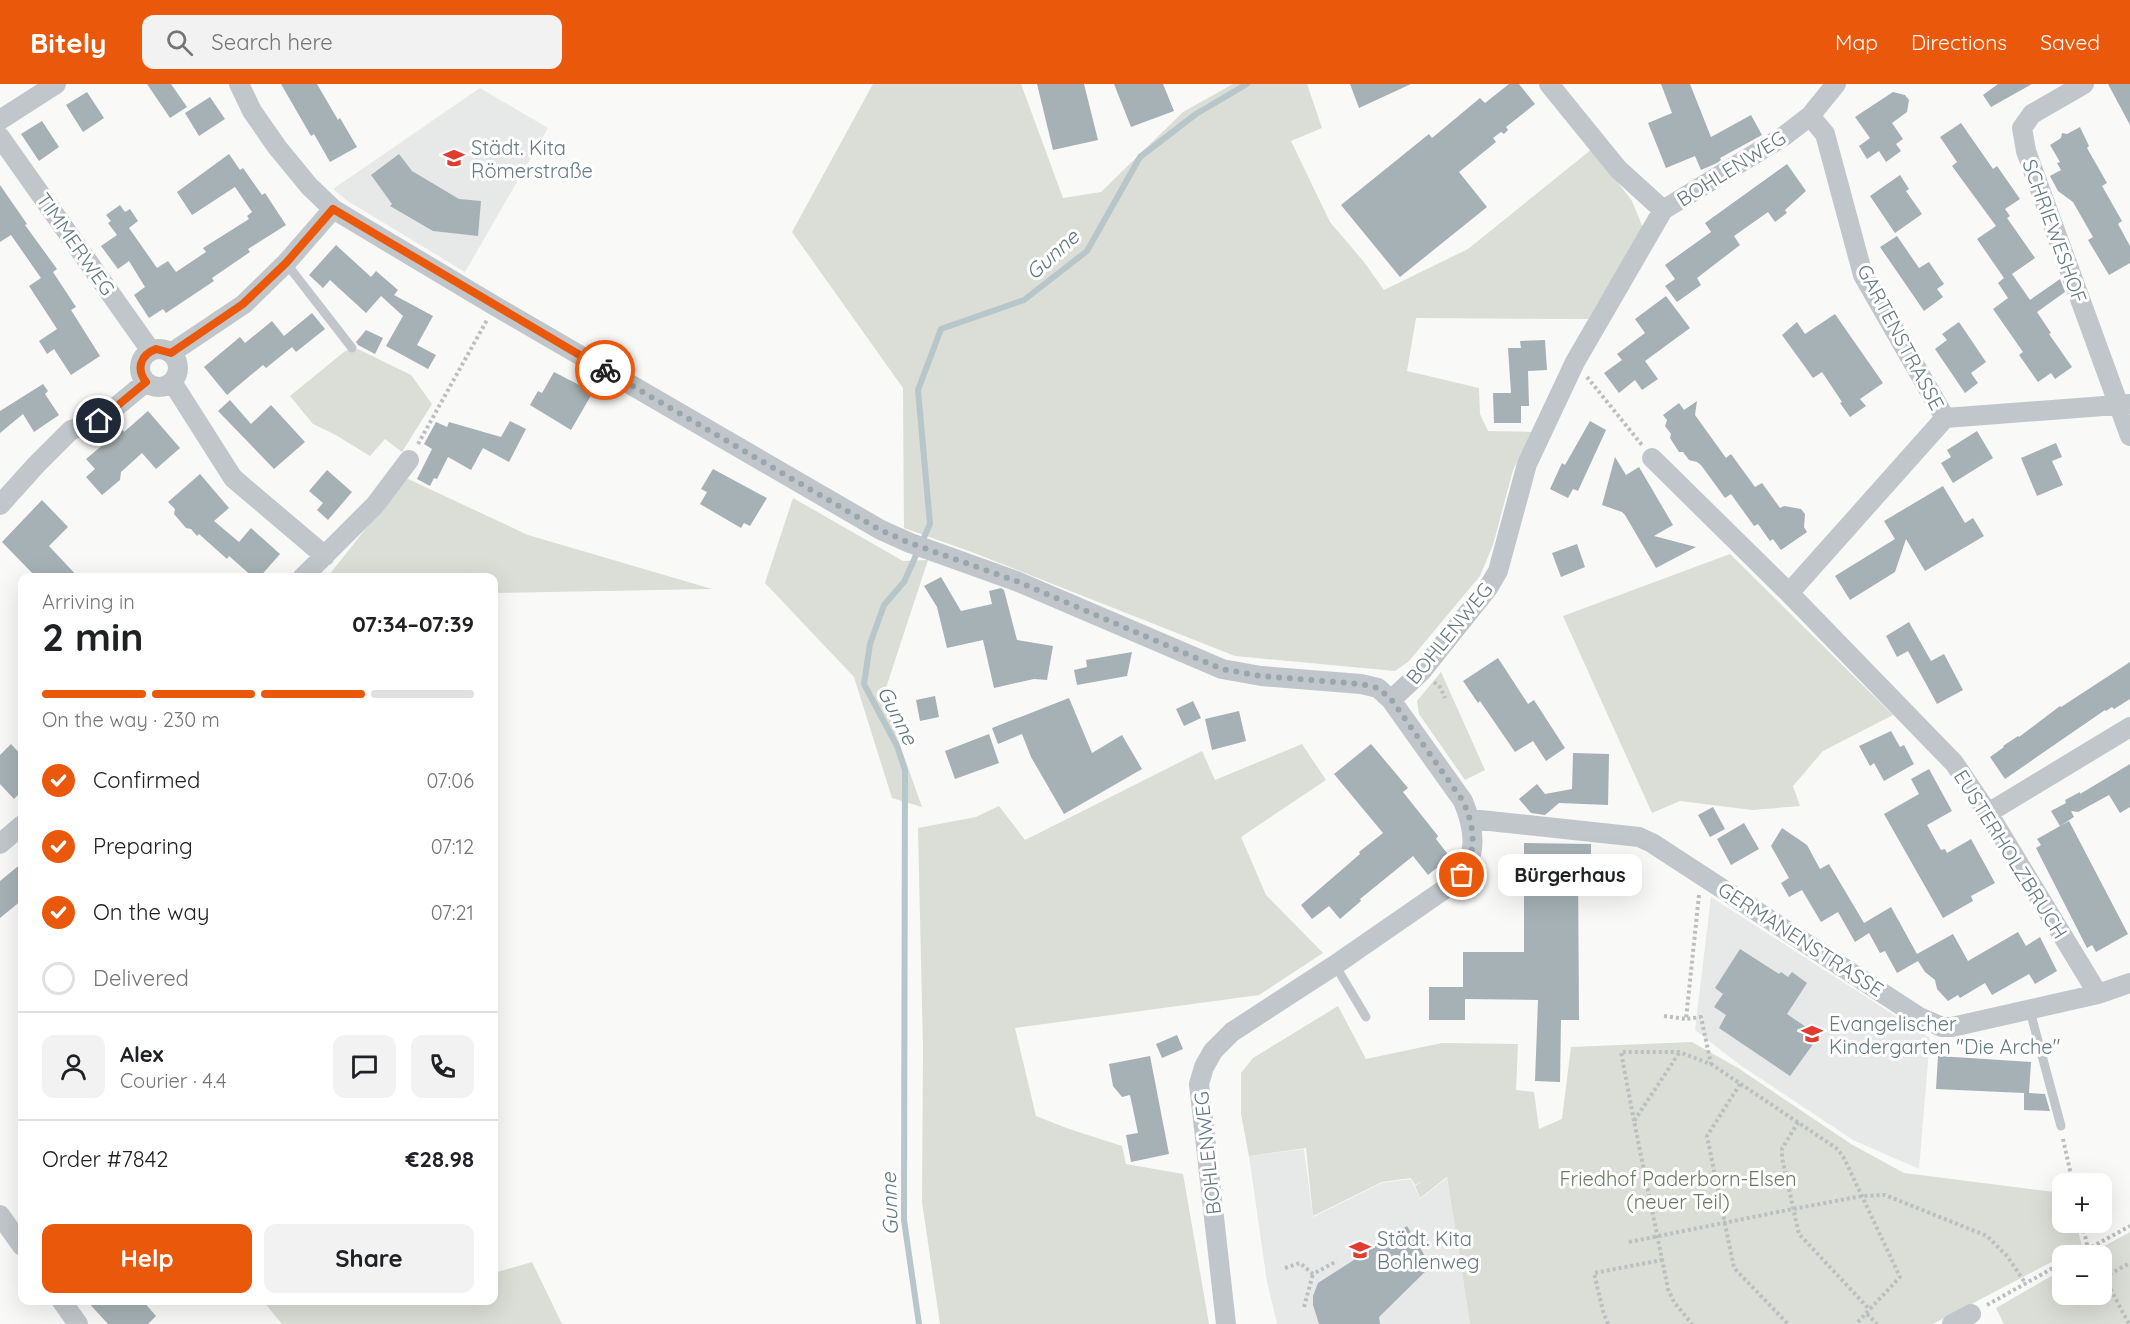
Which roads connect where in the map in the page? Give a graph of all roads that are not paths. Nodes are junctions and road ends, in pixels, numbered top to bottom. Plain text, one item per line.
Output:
1 (56, 84) edge
2 (239, 84) edge
3 (1549, 84) edge
4 (1836, 84) edge
5 (2084, 84) edge
6 (1810, 116) junction
7 (0, 120) edge
8 (0, 137) edge
9 (333, 209) junction
10 (1663, 210) junction
11 (286, 263) junction
12 (352, 348) dead end
13 (151, 351) junction
14 (171, 353) junction
15 (146, 382) junction
16 (172, 382) junction
17 (2124, 405) edge
18 (1945, 418) junction
19 (2130, 436) edge
20 (1652, 458) road end
21 (409, 460) road end
22 (0, 505) edge
23 (325, 556) junction
24 (307, 573) edge
25 (1789, 593) junction
26 (1391, 699) junction
27 (2130, 727) edge
28 (1988, 813) junction
29 (1471, 819) junction
30 (18, 828) edge
31 (0, 844) edge
32 (1335, 965) junction
33 (2130, 983) edge
34 (2098, 994) junction
35 (2030, 1011) junction
36 (1366, 1017) dead end
37 (2061, 1126) road end
38 (0, 1215) edge
39 (18, 1240) edge
40 (65, 1305) edge
41 (1971, 1314) road end
42 (78, 1324) edge
43 (1226, 1324) edge
44 (1952, 1324) edge

1 - 7 street
2 - 9 street
3 - 10 street
4 - 6 street, BOHLENWEG
5 - 17 street, SCHRIEWESHOF
6 - 10 street, BOHLENWEG
6 - 18 street, GARTENSTRASSE
8 - 13 street, TIMMERWEG
9 - 11 street
9 - 26 street
10 - 26 street, BOHLENWEG
11 - 12 lane
11 - 14 street
13 - 14 street
13 - 15 street
14 - 16 street
15 - 16 street
15 - 22 street
16 - 23 street
17 - 18 street, GARTENSTRASSE
17 - 19 street
18 - 25 street
20 - 25 street, EUSTERHOLZBRUCH
21 - 23 street
23 - 24 street
25 - 28 street, EUSTERHOLZBRUCH
26 - 29 street, BOHLENWEG
27 - 28 street
28 - 34 street, EUSTERHOLZBRUCH
29 - 32 street, BOHLENWEG
29 - 35 street, GERMANENSTRASSE
30 - 31 street
32 - 36 lane
32 - 43 street, BOHLENWEG
33 - 34 street, GERMANENSTRASSE
34 - 35 street, GERMANENSTRASSE
35 - 37 lane
38 - 39 street
40 - 42 street
41 - 44 street

